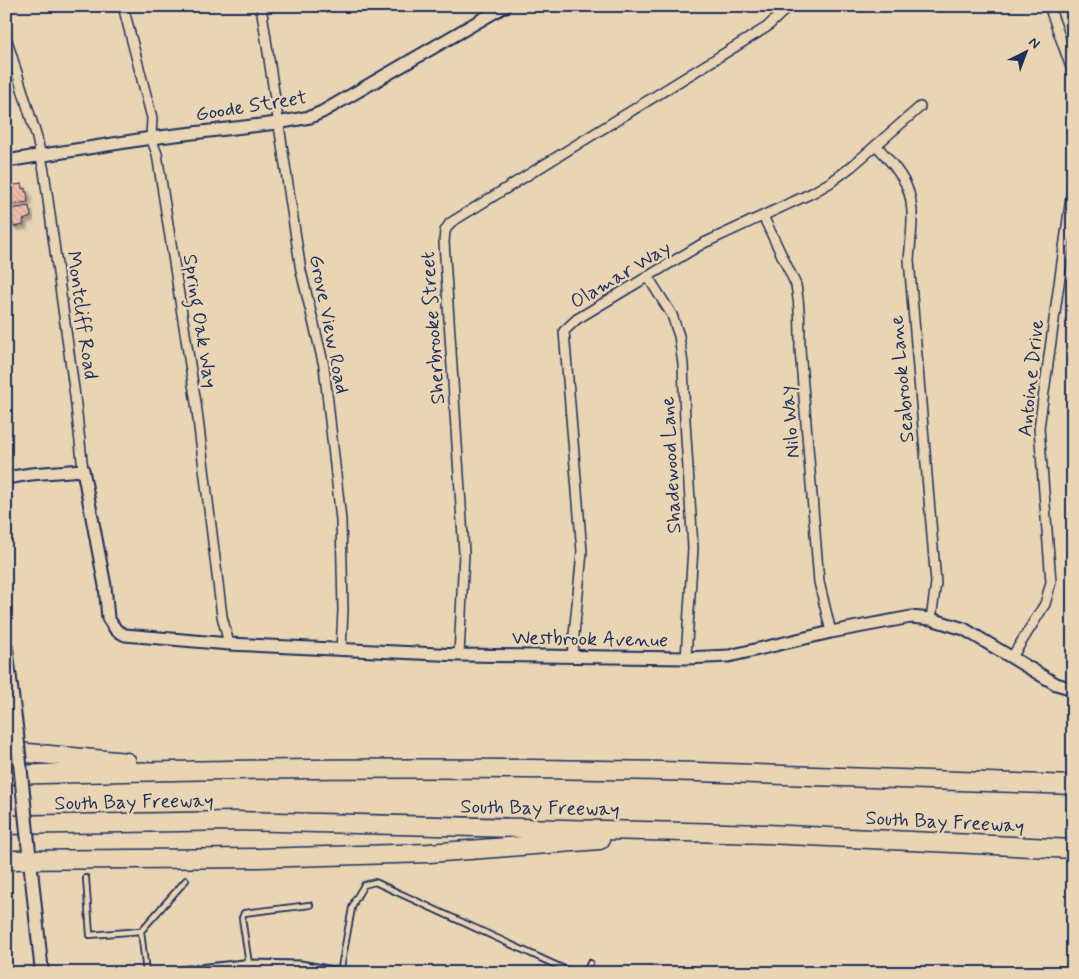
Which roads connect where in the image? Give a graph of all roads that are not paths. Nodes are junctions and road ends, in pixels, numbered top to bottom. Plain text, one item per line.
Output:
1 (123, 6) edge
2 (261, 6) edge
3 (504, 6) edge
4 (789, 6) edge
5 (1049, 6) edge
6 (6, 37) edge
7 (1073, 73) edge
8 (920, 107) dead end
9 (278, 123) junction
10 (151, 138) junction
11 (876, 146) junction
12 (40, 156) junction
13 (6, 161) edge
14 (1073, 183) edge
15 (763, 216) junction
16 (648, 277) junction
17 (83, 470) junction
18 (6, 478) edge
19 (108, 602) joint
20 (931, 619) junction
21 (831, 632) junction
22 (230, 644) junction
23 (6, 648) edge
24 (341, 650) junction
25 (459, 656) junction
26 (572, 656) junction
27 (1012, 657) junction
28 (686, 658) junction
29 (1073, 688) edge
30 (6, 751) edge
31 (207, 769) junction
32 (6, 775) edge
33 (1073, 785) edge
34 (6, 825) edge
35 (696, 832) junction
36 (1073, 849) edge
37 (6, 860) edge
38 (31, 861) junction
39 (86, 878) dead end
40 (186, 880) dead end
41 (310, 905) dead end
42 (141, 931) junction
43 (590, 963) dead end
44 (250, 966) junction
45 (42, 973) edge
46 (146, 973) edge
47 (180, 973) edge
48 (333, 973) edge
49 (340, 973) edge
50 (573, 973) edge
51 (586, 973) edge

1 - 10 street, Spring Oak Way
2 - 9 street, Grove View Road
3 - 9 street, Goode Street
4 - 25 street, Sherbrooke Street
5 - 7 street
6 - 12 street, Montcliff Road
8 - 11 street, Olamar Way
9 - 10 street, Goode Street
9 - 24 street, Grove View Road
10 - 12 street, Goode Street
10 - 22 street, Spring Oak Way
11 - 15 street, Olamar Way
11 - 20 street, Seabrook Lane
12 - 13 street, Goode Street
12 - 17 street, Montcliff Road
14 - 27 street, Antoine Drive
15 - 16 street, Olamar Way
15 - 21 street, Nilo Way
16 - 26 street, Olamar Way
16 - 28 street, Shadewood Lane
17 - 18 street
17 - 19 street, Montcliff Road
19 - 22 street, Westbrook Avenue
20 - 21 street, Westbrook Avenue
20 - 27 street, Westbrook Avenue
21 - 28 street, Westbrook Avenue
22 - 24 street, Westbrook Avenue
23 - 38 main road, bridge
24 - 25 street, Westbrook Avenue
25 - 26 street, Westbrook Avenue
26 - 28 street, Westbrook Avenue
27 - 29 street, Westbrook Avenue
30 - 31 highway
31 - 32 highway, South Bay Freeway
31 - 33 highway, South Bay Freeway
34 - 35 highway, South Bay Freeway
35 - 36 highway, South Bay Freeway
35 - 38 highway
37 - 38 highway
38 - 45 main road
39 - 42 lane
40 - 42 lane
41 - 44 lane
42 - 46 lane
43 - 51 lane
44 - 47 street
44 - 48 street
49 - 50 lane

